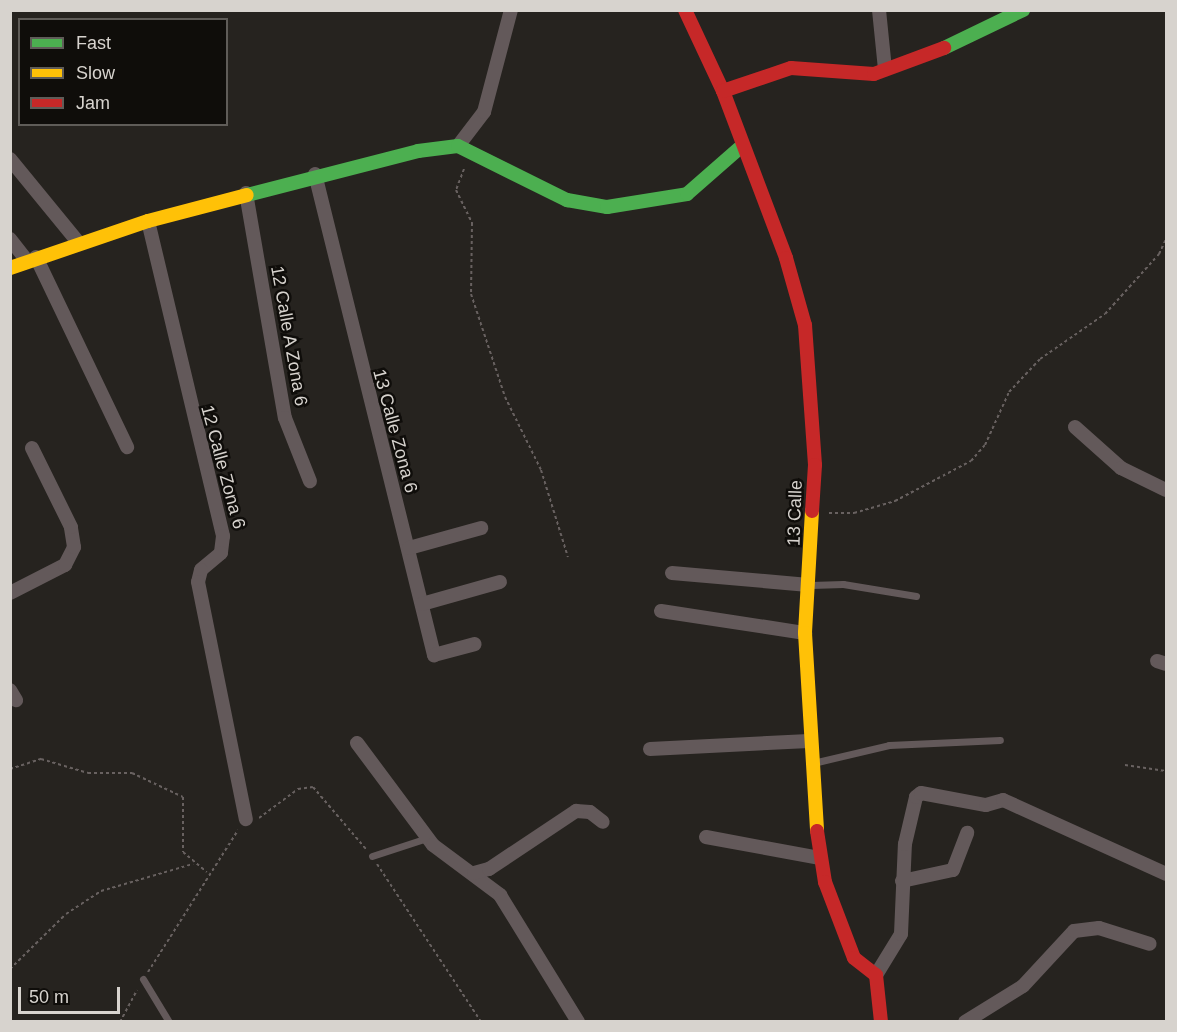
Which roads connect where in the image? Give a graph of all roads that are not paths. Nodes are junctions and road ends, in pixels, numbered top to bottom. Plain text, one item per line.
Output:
1 (511, 10) edge
2 (685, 10) edge
3 (879, 10) edge
4 (1023, 10) edge
5 (885, 69) junction
6 (723, 91) junction
7 (743, 145) junction
8 (458, 146) junction
9 (10, 159) edge
10 (315, 174) junction
11 (246, 193) junction
12 (148, 221) junction
13 (10, 239) edge
14 (77, 242) junction
15 (32, 259) junction
16 (10, 268) edge
17 (1075, 427) dead end
18 (127, 447) dead end
19 (32, 448) dead end
20 (310, 481) dead end
21 (1167, 490) edge
22 (481, 528) dead end
23 (408, 548) junction
24 (672, 573) dead end
25 (500, 582) dead end
26 (808, 585) junction
27 (10, 593) edge
28 (916, 596) dead end
29 (422, 604) junction
30 (661, 611) dead end
31 (805, 633) junction
32 (475, 644) dead end
33 (1000, 740) dead end
34 (809, 741) junction
35 (357, 743) dead end
36 (650, 749) dead end
37 (810, 764) junction
38 (246, 819) road end
39 (603, 822) dead end
40 (967, 833) dead end
41 (706, 837) dead end
42 (427, 838) junction
43 (372, 856) road end
44 (819, 858) junction
45 (474, 873) junction
46 (1167, 874) edge
47 (902, 881) junction
48 (1150, 944) dead end
49 (876, 975) junction
50 (143, 979) road end
51 (169, 1022) edge
52 (578, 1022) edge
53 (881, 1022) edge
54 (965, 1022) edge

1 - 8 street
2 - 6 street, 13 Calle
3 - 5 street
4 - 5 street
5 - 6 street
6 - 7 street, 13 Calle
7 - 8 street
7 - 26 street, 13 Calle
8 - 10 street
9 - 14 street
10 - 11 street
10 - 23 street, 13 Calle Zona 6
11 - 12 street
11 - 20 street, 12 Calle A Zona 6
12 - 14 street
12 - 38 street, 12 Calle Zona 6
13 - 15 street
14 - 15 street
15 - 16 street
15 - 18 street
17 - 21 street
19 - 27 street
22 - 23 street
23 - 29 street, 13 Calle Zona 6
24 - 26 street
25 - 29 street
26 - 28 lane
26 - 31 street, 13 Calle
29 - 32 street, 13 Calle Zona 6
30 - 31 street
31 - 34 street, 13 Calle
33 - 37 lane
34 - 36 street
34 - 37 street, 13 Calle
35 - 42 street
37 - 44 street, 13 Calle
39 - 45 street
40 - 47 street
41 - 44 street
42 - 43 lane
42 - 45 street
44 - 49 street, 13 Calle
45 - 52 street
46 - 47 street
47 - 49 street
48 - 54 street
49 - 53 street
50 - 51 lane

